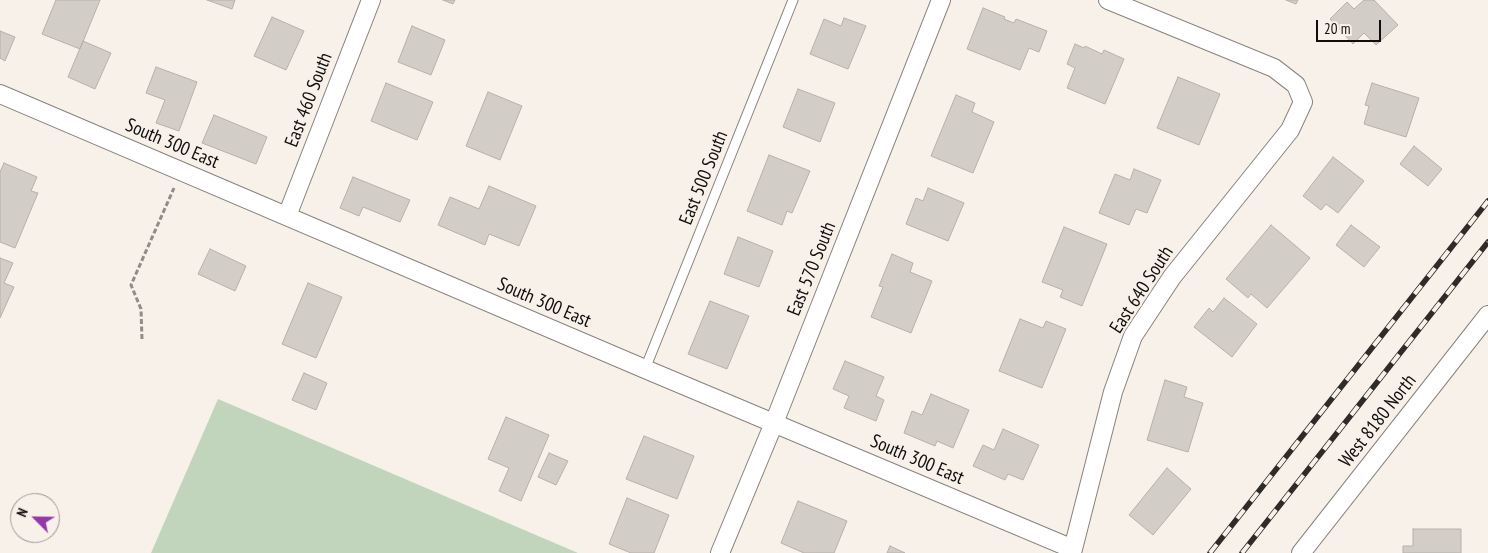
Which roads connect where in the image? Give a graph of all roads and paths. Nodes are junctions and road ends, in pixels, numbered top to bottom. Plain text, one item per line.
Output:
1 (371, 0) edge
2 (794, 0) edge
3 (941, 0) edge
4 (1108, 0) edge
5 (0, 94) edge
6 (181, 171) junction
7 (287, 216) junction
8 (1488, 314) edge
9 (142, 340) dead end
10 (645, 369) junction
11 (774, 423) junction
12 (1073, 549) joint
13 (720, 553) edge
14 (1301, 553) edge

1 - 7 street, East 460 South
2 - 10 lane, East 500 South
3 - 11 street, East 570 South
4 - 12 street, East 640 South
5 - 6 street, South 300 East
6 - 7 street, South 300 East
6 - 9 path
7 - 10 street, South 300 East
8 - 14 street, West 8180 North
10 - 11 street, South 300 East
11 - 12 street, South 300 East
11 - 13 street, East 570 South

